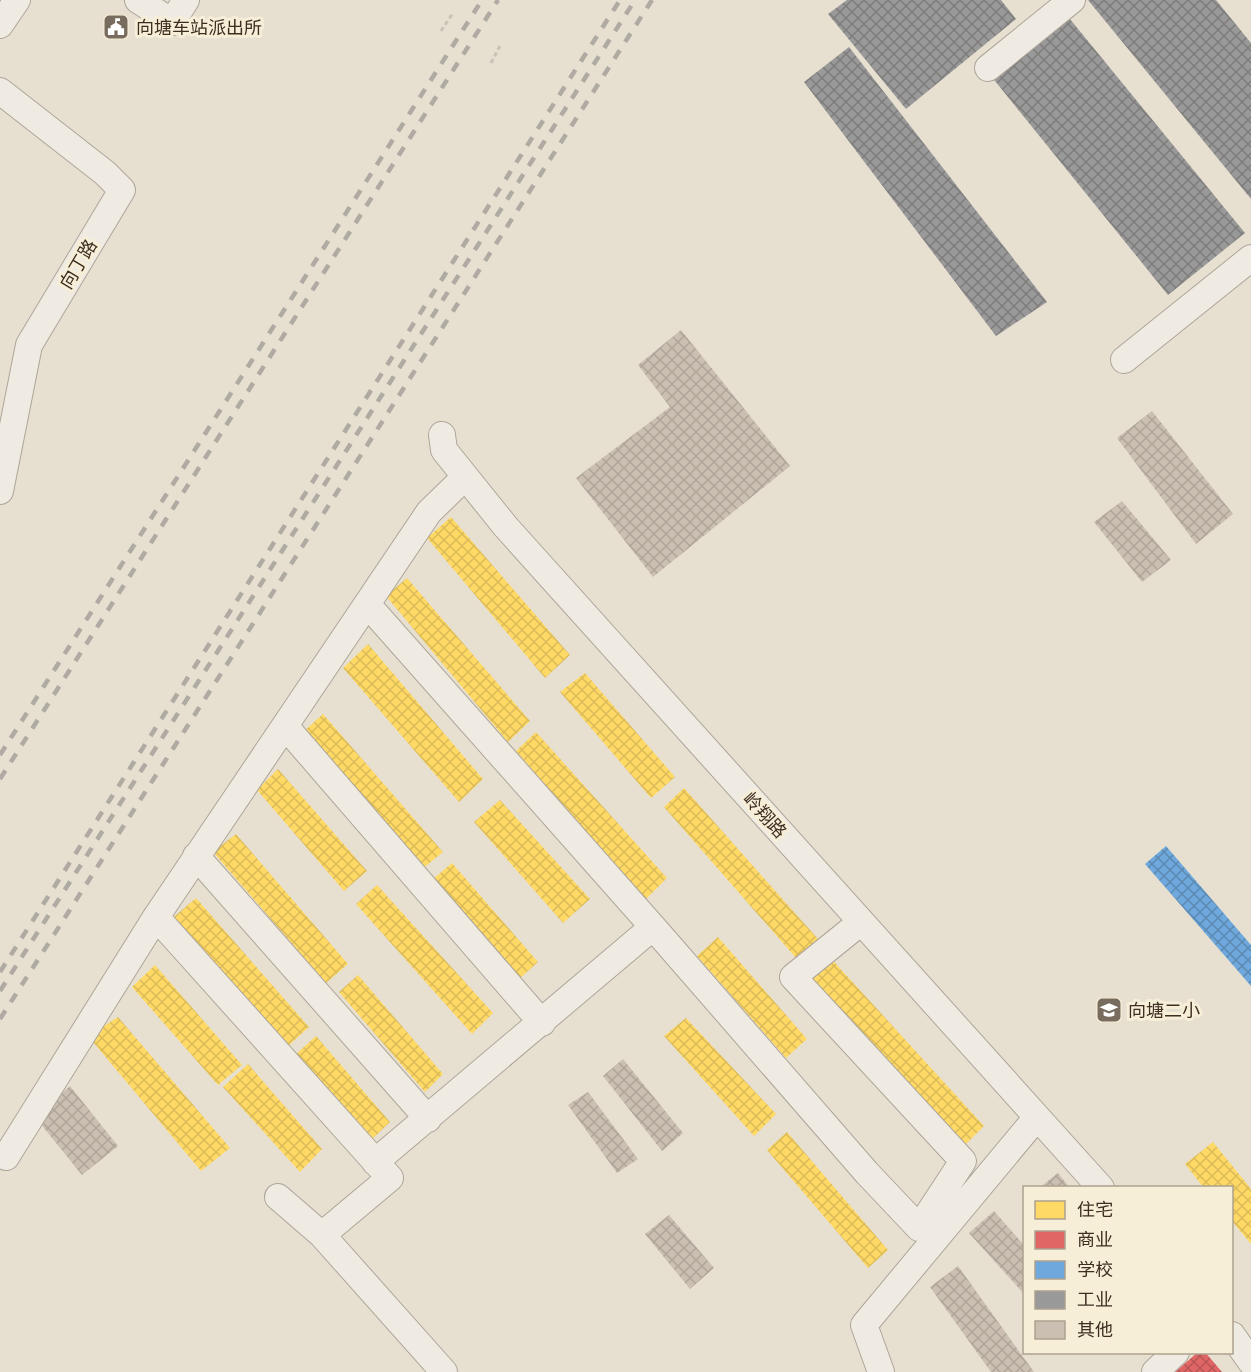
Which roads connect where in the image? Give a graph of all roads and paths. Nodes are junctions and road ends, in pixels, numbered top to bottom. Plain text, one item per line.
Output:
1 (17, 0) edge
2 (138, 0) edge
3 (186, 0) edge
4 (1072, 0) edge
5 (453, 13) dead end
6 (0, 25) edge
7 (441, 31) dead end
8 (500, 46) dead end
9 (491, 63) dead end
10 (988, 68) dead end
11 (0, 91) edge
12 (1251, 258) edge
13 (1124, 360) dead end
14 (442, 435) dead end
15 (464, 478) junction
16 (0, 491) edge
17 (368, 604) junction
18 (285, 726) junction
19 (196, 856) junction
20 (156, 917) junction
21 (861, 921) junction
22 (653, 927) junction
23 (542, 1023) junction
24 (1037, 1117) junction
25 (428, 1119) junction
26 (6, 1157) dead end
27 (375, 1162) junction
28 (1099, 1186) edge
29 (278, 1197) dead end
30 (322, 1235) junction
31 (1233, 1336) edge
32 (1175, 1354) edge
33 (1251, 1362) edge
34 (444, 1372) edge
35 (881, 1372) edge
36 (1155, 1372) edge

1 - 6 street
2 - 3 street
4 - 10 street
5 - 7 path
8 - 9 path
11 - 16 street, 向丁路
12 - 13 street
14 - 15 street, 岭翔路
15 - 17 street
15 - 21 street, 岭翔路
17 - 18 street
17 - 22 street
18 - 19 street
18 - 23 street
19 - 20 street
19 - 25 street
20 - 26 street
20 - 27 street
21 - 22 street
21 - 24 street, 岭翔路
22 - 23 street
23 - 25 street
24 - 28 street, 岭翔路
24 - 35 street
25 - 27 street
27 - 30 street
29 - 30 street
30 - 34 street
31 - 33 street
32 - 36 street

